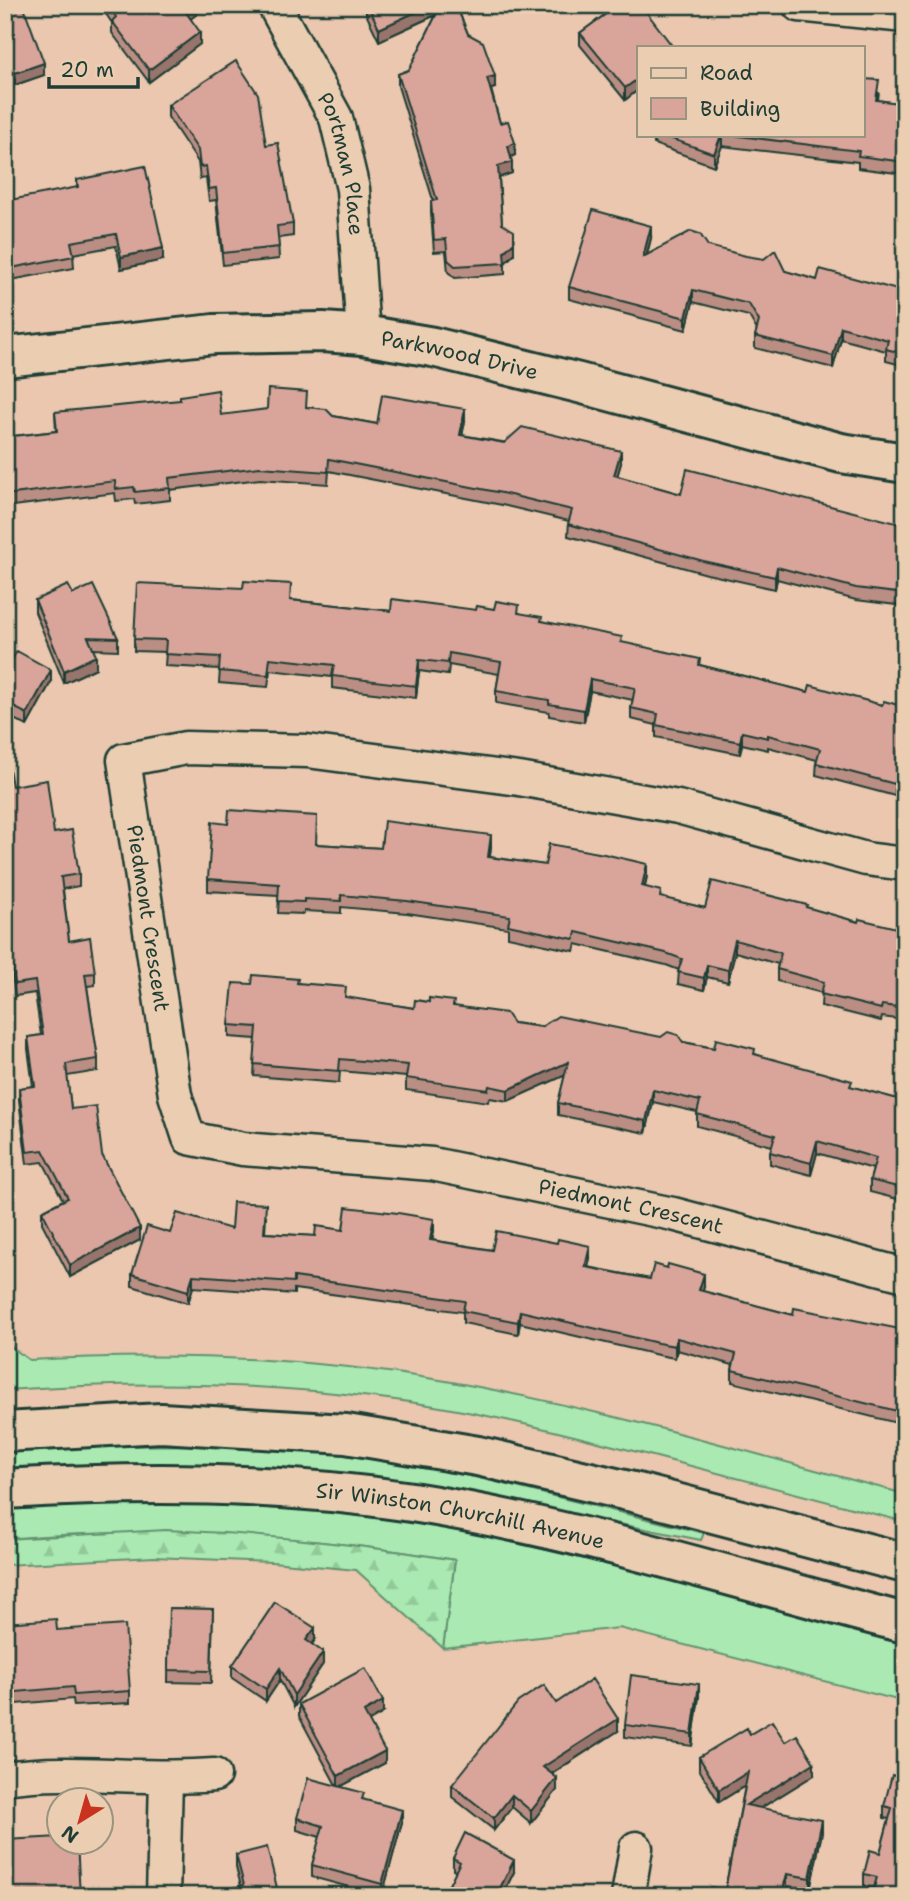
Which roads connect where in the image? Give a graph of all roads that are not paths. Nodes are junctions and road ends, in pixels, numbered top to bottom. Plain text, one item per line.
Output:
1 (274, 5) edge
2 (799, 5) edge
3 (905, 16) edge
4 (363, 335) junction
5 (5, 357) edge
6 (905, 463) edge
7 (905, 864) edge
8 (905, 1275) edge
9 (5, 1432) edge
10 (5, 1489) edge
11 (905, 1563) edge
12 (905, 1623) edge
13 (214, 1776) dead end
14 (5, 1777) edge
15 (166, 1779) junction
16 (636, 1848) dead end
17 (163, 1896) edge
18 (628, 1896) edge

1 - 4 street, Portman Place
2 - 3 street
4 - 5 main road, Parkwood Drive
4 - 6 main road, Parkwood Drive
7 - 8 street, Piedmont Crescent
9 - 11 main road
10 - 12 main road, Sir Winston Churchill Avenue
13 - 15 street
14 - 15 street
15 - 17 street
16 - 18 street

